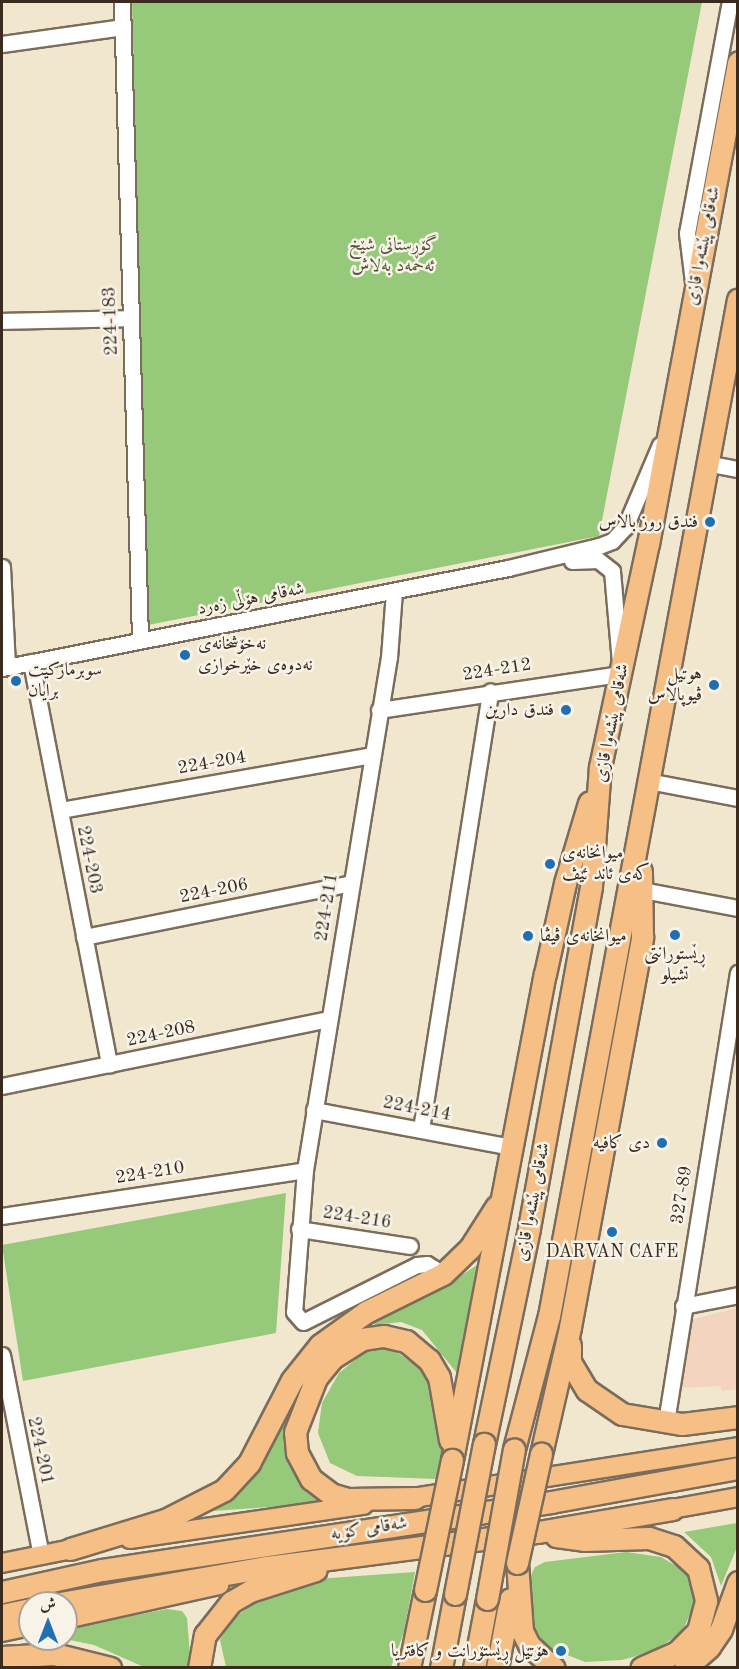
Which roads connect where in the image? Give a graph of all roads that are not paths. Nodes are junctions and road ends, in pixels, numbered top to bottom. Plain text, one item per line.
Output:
1 (122, 2) edge
2 (730, 2) edge
3 (123, 27) junction
4 (2, 44) edge
5 (738, 62) edge
6 (695, 292) junction
7 (738, 299) edge
8 (130, 318) junction
9 (2, 321) edge
10 (733, 350) edge
11 (671, 419) junction
12 (706, 463) junction
13 (738, 469) edge
14 (2, 567) edge
15 (507, 568) junction
16 (394, 591) junction
17 (140, 640) junction
18 (31, 662) junction
19 (4, 667) edge
20 (621, 674) junction
21 (490, 691) junction
22 (379, 710) junction
23 (370, 754) junction
24 (600, 767) junction
25 (648, 781) junction
26 (738, 798) edge
27 (60, 810) junction
28 (638, 841) junction
29 (351, 883) junction
30 (642, 890) junction
31 (738, 908) edge
32 (84, 937) junction
33 (738, 973) edge
34 (329, 1019) junction
35 (110, 1065) junction
36 (2, 1086) edge
37 (314, 1110) junction
38 (421, 1129) junction
39 (512, 1147) junction
40 (305, 1170) junction
41 (505, 1191) junction
42 (2, 1216) edge
43 (299, 1229) junction
44 (410, 1246) dead end
45 (443, 1274) junction
46 (738, 1295) edge
47 (683, 1306) junction
48 (570, 1327) junction
49 (2, 1355) edge
50 (5, 1393) edge
51 (738, 1417) edge
52 (666, 1422) junction
53 (738, 1448) edge
54 (452, 1460) junction
55 (738, 1468) edge
56 (738, 1497) edge
57 (416, 1498) junction
58 (672, 1509) joint
59 (538, 1532) junction
60 (70, 1549) junction
61 (375, 1552) junction
62 (41, 1555) junction
63 (329, 1558) junction
64 (2, 1563) edge
65 (518, 1563) junction
66 (738, 1582) edge
67 (2, 1592) edge
68 (78, 1600) edge
69 (18, 1612) edge
70 (2, 1615) edge
71 (78, 1616) edge
72 (18, 1629) edge
73 (2, 1632) edge
74 (417, 1633) junction
75 (2, 1657) edge
76 (110, 1668) edge
77 (199, 1668) edge
78 (401, 1668) edge
79 (410, 1668) edge
80 (441, 1668) edge
81 (474, 1668) edge
82 (497, 1668) edge
83 (554, 1668) edge
84 (641, 1668) edge
85 (685, 1668) edge

1 - 3 street, 224-183
2 - 6 street
3 - 4 street
3 - 8 street, 224-183
5 - 6 highway, شەقامی پێشەوا قازی
6 - 11 highway, شەقامی پێشەوا قازی
7 - 10 highway, شەقامی پێشەوا قازی
8 - 9 street
8 - 17 street, 224-183
10 - 12 highway, شەقامی پێشەوا قازی
11 - 15 street, شەقامی هۆڵی زەرد
11 - 20 highway, شەقامی پێشەوا قازی
12 - 13 street
12 - 25 highway, شەقامی پێشەوا قازی
14 - 19 street
15 - 16 street, شەقامی هۆڵی زەرد
15 - 20 street, شەقامی هۆڵی زەرد
16 - 17 street, شەقامی هۆڵی زەرد
16 - 22 street, 224-211
17 - 18 street, شەقامی هۆڵی زەرد
18 - 19 street, شەقامی هۆڵی زەرد
18 - 27 street, 224-203
20 - 21 street, 224-212
20 - 24 highway, شەقامی پێشەوا قازی
21 - 22 street, 224-212
21 - 38 street
22 - 23 street, 224-211
23 - 27 street, 224-204
23 - 29 street, 224-211
24 - 39 highway
24 - 80 highway, شەقامی پێشەوا قازی, bridge
25 - 26 street
25 - 28 highway, شەقامی پێشەوا قازی
27 - 32 street, 224-203
28 - 30 highway
28 - 81 highway, شەقامی پێشەوا قازی, bridge
29 - 32 street, 224-206
29 - 34 street, 224-211
30 - 31 street
30 - 48 highway
32 - 35 street, 224-203
33 - 47 street, 327-89
34 - 35 street, 224-208
34 - 37 street, 224-211
35 - 36 street, 224-208
37 - 38 street, 224-214
37 - 40 street, 224-211
38 - 39 street, 224-214
39 - 41 highway
40 - 42 street, 224-210
40 - 43 street, 224-211
41 - 45 highway
41 - 54 highway
43 - 44 street, 224-216
43 - 45 street, 224-211
45 - 60 highway
46 - 47 street
47 - 52 street, 327-89
48 - 52 highway
48 - 65 highway, bridge
49 - 50 street, 224-201
50 - 62 street, 224-201
51 - 52 highway
53 - 57 main road, شەقامی کۆیە
54 - 57 highway
54 - 74 highway, bridge
55 - 67 highway, شەقامی کۆیە
56 - 58 main road, شەقامی کۆیە
57 - 60 main road, شەقامی کۆیە
58 - 59 highway, شەقامی کۆیە
59 - 61 highway, شەقامی کۆیە
59 - 84 highway
60 - 62 main road, شەقامی کۆیە
61 - 63 highway, شەقامی کۆیە
61 - 77 highway
62 - 64 main road, شەقامی کۆیە
63 - 68 highway, شەقامی کۆیە
63 - 71 main road, شەقامی کۆیە
65 - 82 highway
65 - 83 highway
66 - 85 highway
69 - 70 highway
72 - 73 main road
74 - 78 highway
74 - 79 highway
75 - 76 highway

